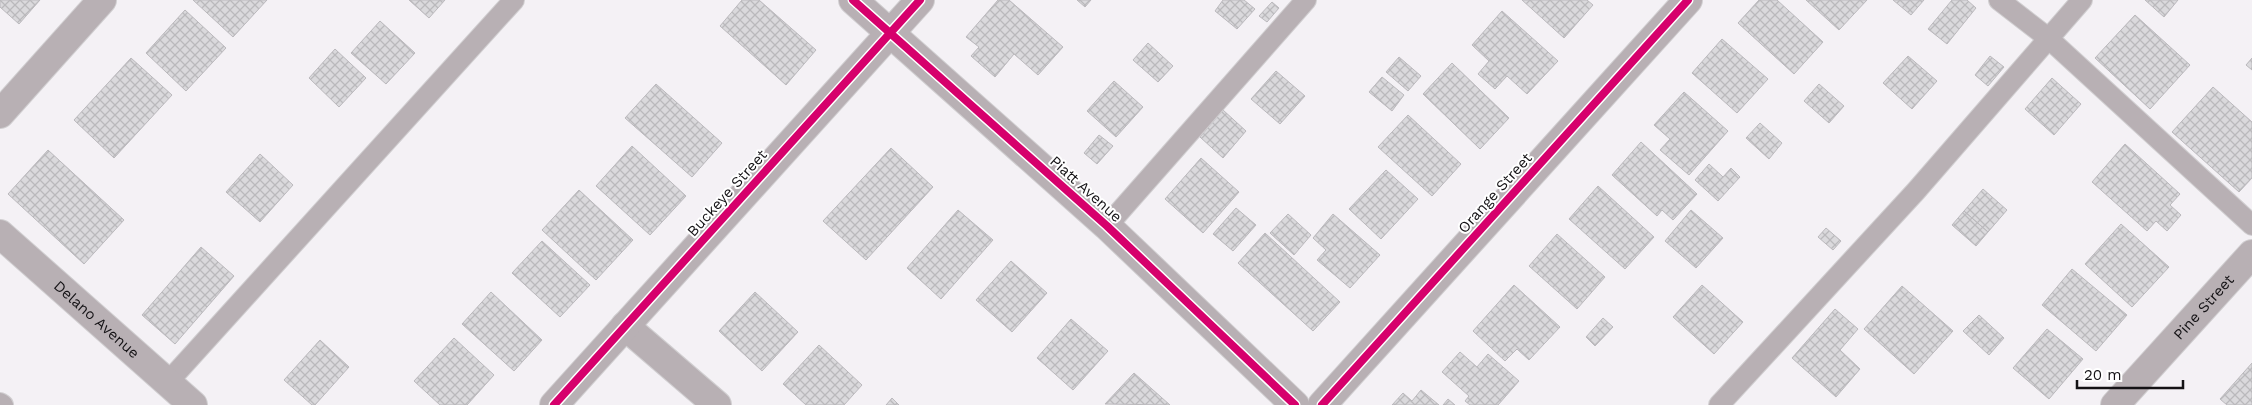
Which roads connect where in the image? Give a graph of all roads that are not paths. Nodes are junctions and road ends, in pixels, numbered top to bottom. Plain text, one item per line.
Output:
1 (102, 0) edge
2 (514, 0) edge
3 (853, 0) edge
4 (920, 0) edge
5 (1306, 0) edge
6 (1688, 0) edge
7 (1999, 0) edge
8 (2082, 0) edge
9 (890, 33) junction
10 (2048, 38) junction
11 (0, 114) edge
12 (2252, 225) edge
13 (1107, 226) junction
14 (0, 234) edge
15 (2252, 254) edge
16 (625, 326) junction
17 (168, 382) junction
18 (193, 405) edge
19 (554, 405) edge
20 (716, 405) edge
21 (1295, 405) edge
22 (1322, 405) edge
23 (1719, 405) edge
24 (2115, 405) edge

1 - 11 street
2 - 17 lane
3 - 9 street, Piatt Avenue
4 - 9 street, Buckeye Street
5 - 13 lane
6 - 22 street, Orange Street
7 - 10 lane
8 - 10 lane
9 - 13 street, Piatt Avenue
9 - 16 street, Buckeye Street
10 - 12 lane
10 - 23 lane
13 - 21 street, Piatt Avenue
14 - 17 street, Delano Avenue
15 - 24 street, Pine Street
16 - 19 street, Buckeye Street
16 - 20 street
17 - 18 street, Delano Avenue

